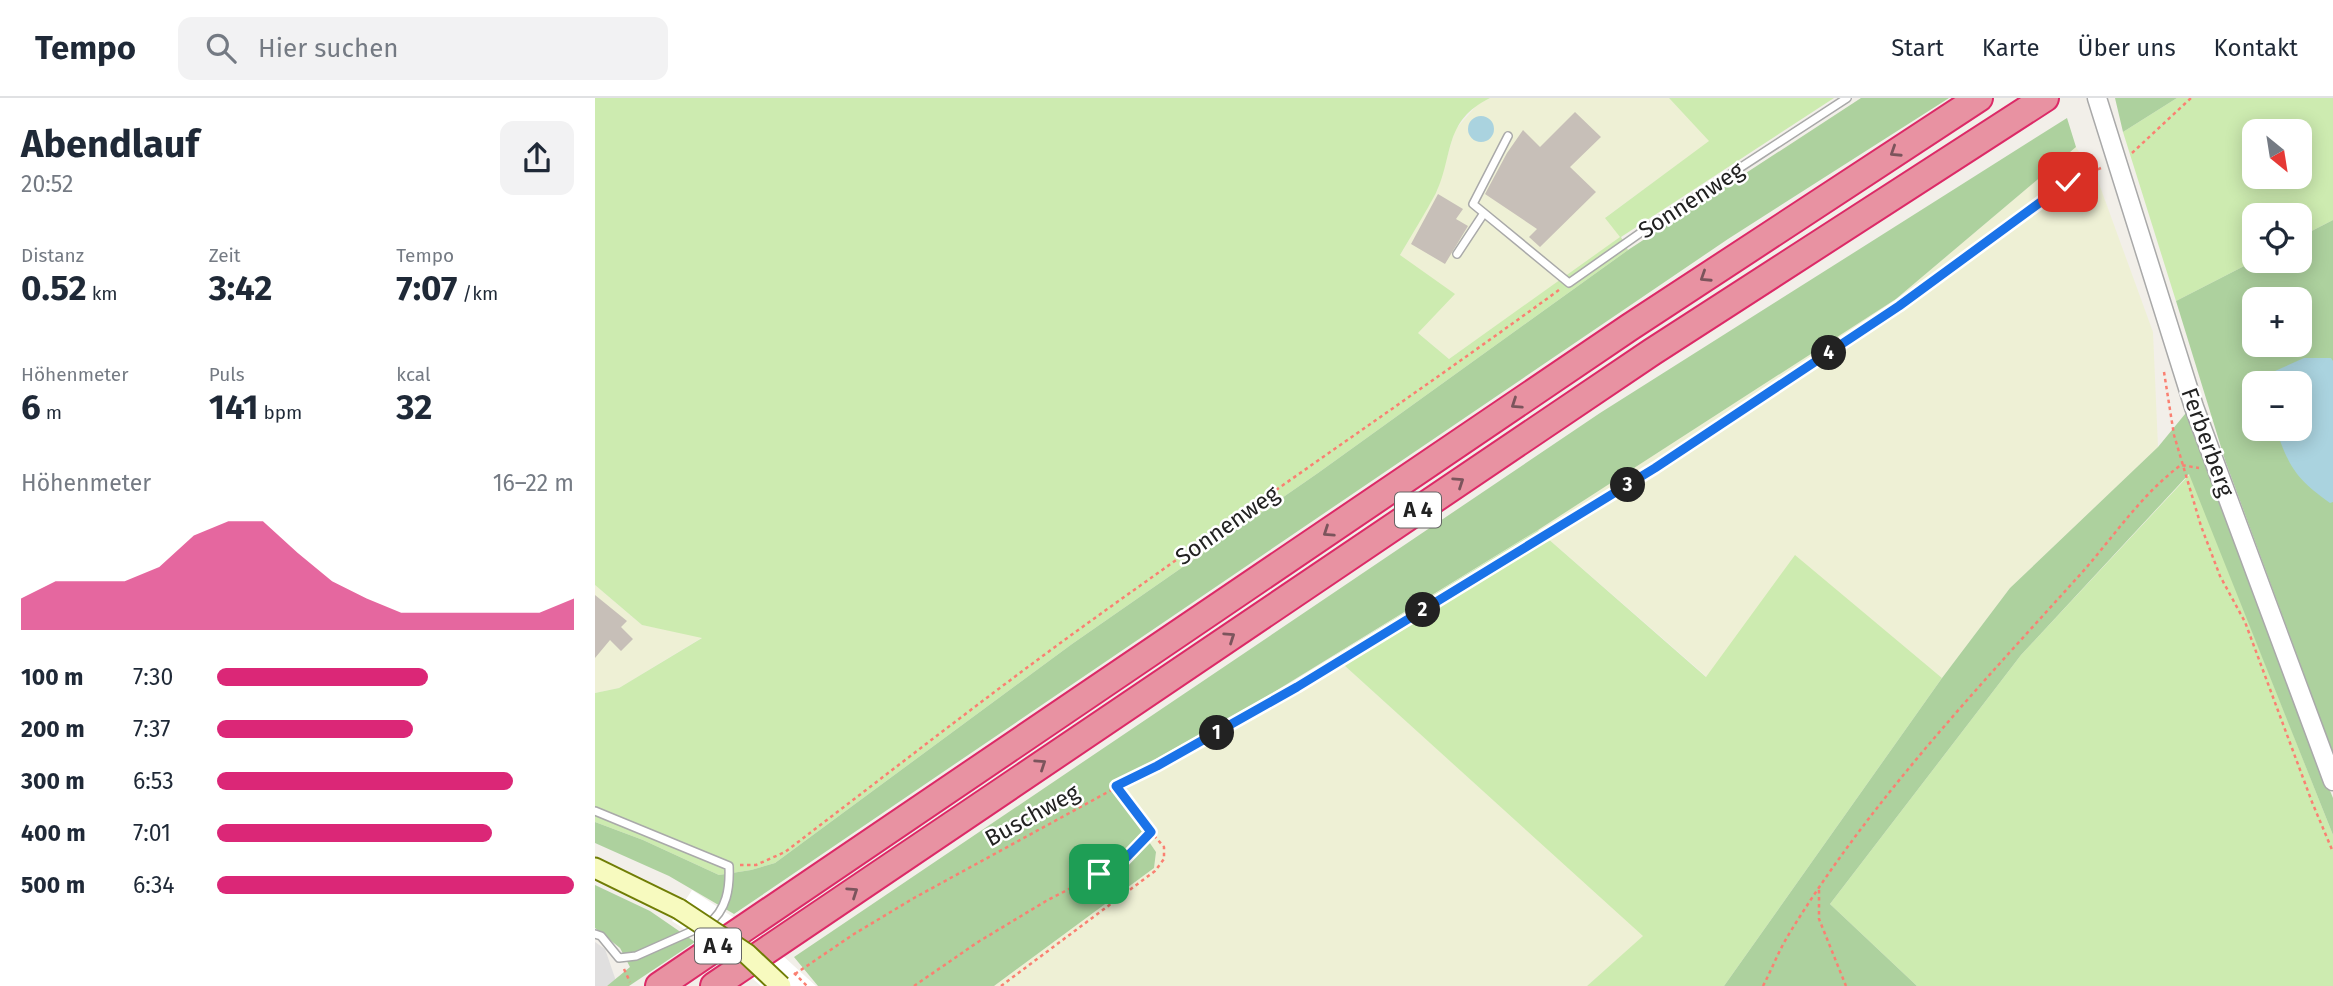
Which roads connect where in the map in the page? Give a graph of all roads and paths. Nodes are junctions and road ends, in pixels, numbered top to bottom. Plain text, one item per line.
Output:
1 (1847, 98) edge
2 (1979, 98) edge
3 (2045, 98) edge
4 (2191, 98) edge
5 (2098, 102) edge
6 (1508, 136) dead end
7 (2117, 162) junction
8 (1484, 213) junction
9 (1457, 254) dead end
10 (1569, 282) junction
11 (2162, 361) dead end
12 (2181, 465) junction
13 (2221, 479) junction
14 (2333, 781) edge
15 (1116, 786) junction
16 (595, 811) edge
17 (1151, 832) junction
18 (2333, 852) edge
19 (729, 866) junction
20 (595, 868) edge
21 (1819, 890) junction
22 (595, 934) edge
23 (785, 983) edge
24 (659, 986) edge
25 (714, 986) edge
26 (914, 986) edge
27 (1002, 986) edge
28 (1763, 986) edge
29 (1846, 986) edge

1 - 10 lane, Sonnenweg
2 -> 24 highway, A 4
25 -> 3 highway, A 4
4 - 7 path, Buschweg
5 - 7 street, Ferberberg
6 - 8 lane
7 - 13 street, Ferberberg
7 - 15 path, Buschweg
8 - 9 lane
8 - 10 lane
10 - 19 path, Sonnenweg
11 - 12 path
12 - 13 path
12 - 18 path
12 - 21 path
13 - 14 street, Ferberberg
15 - 17 path
15 - 23 path, Buschweg
16 - 19 lane
17 - 26 path
17 - 27 path
19 - 22 lane
20 - 23 main road, bridge
21 - 28 path
21 - 29 path

